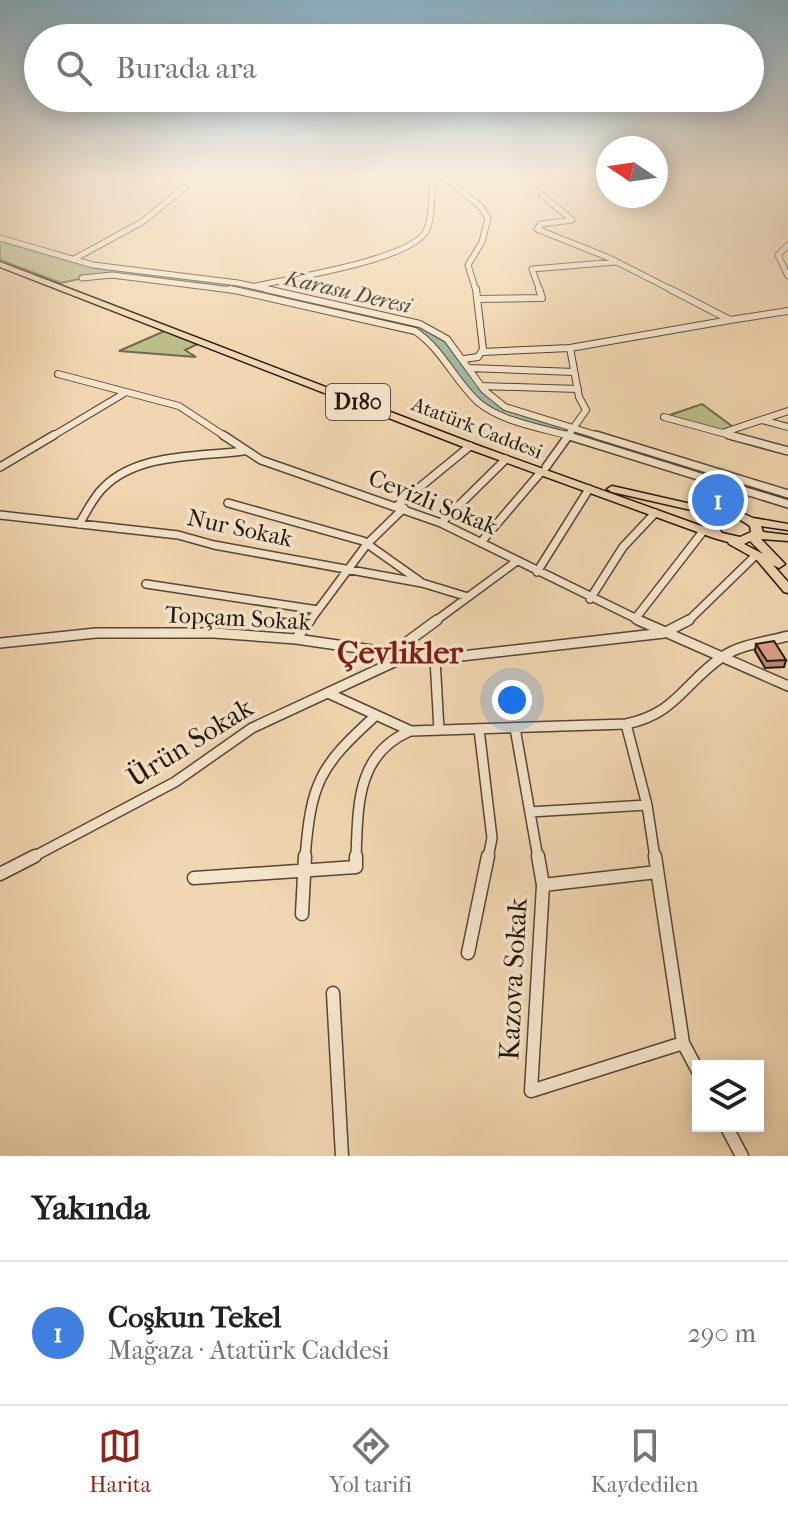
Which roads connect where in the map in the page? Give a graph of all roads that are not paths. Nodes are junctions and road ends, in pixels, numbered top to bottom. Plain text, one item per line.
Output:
1 (127, 230) edge
2 (424, 230) edge
3 (485, 230) edge
4 (540, 230) edge
5 (0, 238) edge
6 (788, 245) edge
7 (74, 259) junction
8 (0, 262) edge
9 (616, 262) junction
10 (788, 276) edge
11 (82, 278) dead end
12 (256, 287) junction
13 (477, 299) junction
14 (788, 311) edge
15 (730, 320) junction
16 (570, 348) junction
17 (482, 352) junction
18 (464, 359) junction
19 (469, 368) junction
20 (574, 372) junction
21 (58, 374) dead end
22 (481, 386) junction
23 (578, 389) junction
24 (123, 393) junction
25 (788, 411) edge
26 (664, 417) dead end
27 (761, 420) junction
28 (788, 427) edge
29 (571, 428) junction
30 (722, 433) junction
31 (565, 435) junction
32 (470, 446) junction
33 (243, 451) junction
34 (788, 451) edge
35 (506, 459) junction
36 (0, 467) edge
37 (543, 469) junction
38 (589, 489) junction
39 (788, 494) edge
40 (228, 503) dead end
41 (788, 504) edge
42 (401, 506) junction
43 (655, 513) junction
44 (722, 514) junction
45 (0, 515) edge
46 (752, 521) junction
47 (441, 523) junction
48 (79, 524) junction
49 (788, 527) edge
50 (704, 530) junction
51 (754, 536) junction
52 (722, 537) junction
53 (788, 538) edge
54 (482, 541) junction
55 (367, 544) junction
56 (756, 555) junction
57 (517, 561) junction
58 (783, 565) edge
59 (350, 570) junction
60 (537, 572) junction
61 (788, 576) edge
62 (422, 583) junction
63 (146, 584) dead end
64 (788, 589) edge
65 (468, 597) junction
66 (590, 599) junction
67 (318, 610) junction
68 (635, 619) junction
69 (664, 633) junction
70 (788, 636) edge
71 (296, 639) junction
72 (0, 643) edge
73 (392, 653) junction
74 (408, 656) junction
75 (722, 657) junction
76 (435, 659) junction
77 (788, 686) edge
78 (330, 694) junction
79 (374, 717) junction
80 (626, 724) junction
81 (515, 728) junction
82 (479, 729) junction
83 (439, 730) junction
84 (411, 731) junction
85 (647, 805) junction
86 (530, 812) junction
87 (307, 868) junction
88 (657, 872) junction
89 (0, 874) edge
90 (194, 878) dead end
91 (543, 885) junction
92 (302, 914) dead end
93 (468, 953) dead end
94 (333, 993) dead end
95 (683, 1043) junction
96 (692, 1060) edge
97 (729, 1132) edge
98 (342, 1156) edge
99 (742, 1156) edge

1 - 7 street
2 - 12 street
3 - 13 street
4 - 9 street
5 - 7 street
6 - 10 street
7 - 12 street
8 - 32 highway, Atatürk Caddesi / D180
8 - 37 highway, Atatürk Caddesi / D180
9 - 13 street
9 - 15 street
11 - 31 street
12 - 18 street
13 - 17 street
14 - 15 street
15 - 16 street
16 - 17 street
16 - 20 street
17 - 18 street
18 - 19 street
19 - 20 street
19 - 22 street
20 - 23 street
21 - 24 street, Cevizli Sokak
22 - 23 street
22 - 29 street
23 - 29 street
24 - 33 street, Cevizli Sokak
24 - 36 street
25 - 27 street
26 - 30 street
27 - 28 street
27 - 30 street
29 - 31 street
29 - 39 street
30 - 34 street
31 - 37 street
31 - 41 street
32 - 35 highway, Atatürk Caddesi / D180
32 - 42 street
33 - 42 street, Cevizli Sokak
33 - 48 street
35 - 37 highway, Atatürk Caddesi / D180
35 - 47 street
37 - 38 highway, Atatürk Caddesi / D180
37 - 44 highway, Atatürk Caddesi / D180
37 - 54 street
38 - 43 highway, Atatürk Caddesi / D180
38 - 60 street
40 - 55 street
42 - 47 street, Cevizli Sokak
42 - 55 street
43 - 50 highway, Atatürk Caddesi / D180
43 - 66 street
44 - 46 highway, Atatürk Caddesi
44 - 52 highway
45 - 48 street, Nur Sokak
46 - 49 highway, Atatürk Caddesi
46 - 51 highway
47 - 54 street, Cevizli Sokak
48 - 59 street, Nur Sokak
50 - 52 highway, Atatürk Caddesi / D180
50 - 68 street
51 - 52 highway, Atatürk Caddesi
51 - 53 highway, Atatürk Caddesi
51 - 58 highway
52 - 56 highway
54 - 57 street, Cevizli Sokak
55 - 59 street
55 - 62 street
56 - 64 highway
56 - 69 street
57 - 60 street, Cevizli Sokak
57 - 65 street
58 - 61 highway
59 - 62 street, Nur Sokak
59 - 67 street
60 - 66 street, Cevizli Sokak
62 - 65 street, Nur Sokak
63 - 67 street
65 - 73 street
66 - 68 street, Cevizli Sokak
67 - 71 street
68 - 69 street, Cevizli Sokak
69 - 75 street, Cevizli Sokak
69 - 76 street, Topçam Sokak
70 - 75 street
71 - 72 street, Topçam Sokak
71 - 73 street, Topçam Sokak
73 - 74 street, Topçam Sokak
74 - 76 street, Topçam Sokak
74 - 78 street, Ürün Sokak
75 - 77 street, Cevizli Sokak
75 - 80 street
76 - 83 street
78 - 79 street
78 - 89 street, Ürün Sokak
79 - 84 street
79 - 87 street
80 - 81 street
80 - 85 street
81 - 82 street
81 - 86 street, Kazova Sokak
82 - 83 street
82 - 93 street
83 - 84 street
84 - 87 street
85 - 86 street
85 - 88 street
86 - 91 street, Kazova Sokak
87 - 90 street
87 - 92 street
88 - 91 street
88 - 95 street
91 - 95 street, Kazova Sokak
94 - 98 street
95 - 96 street
97 - 99 street

